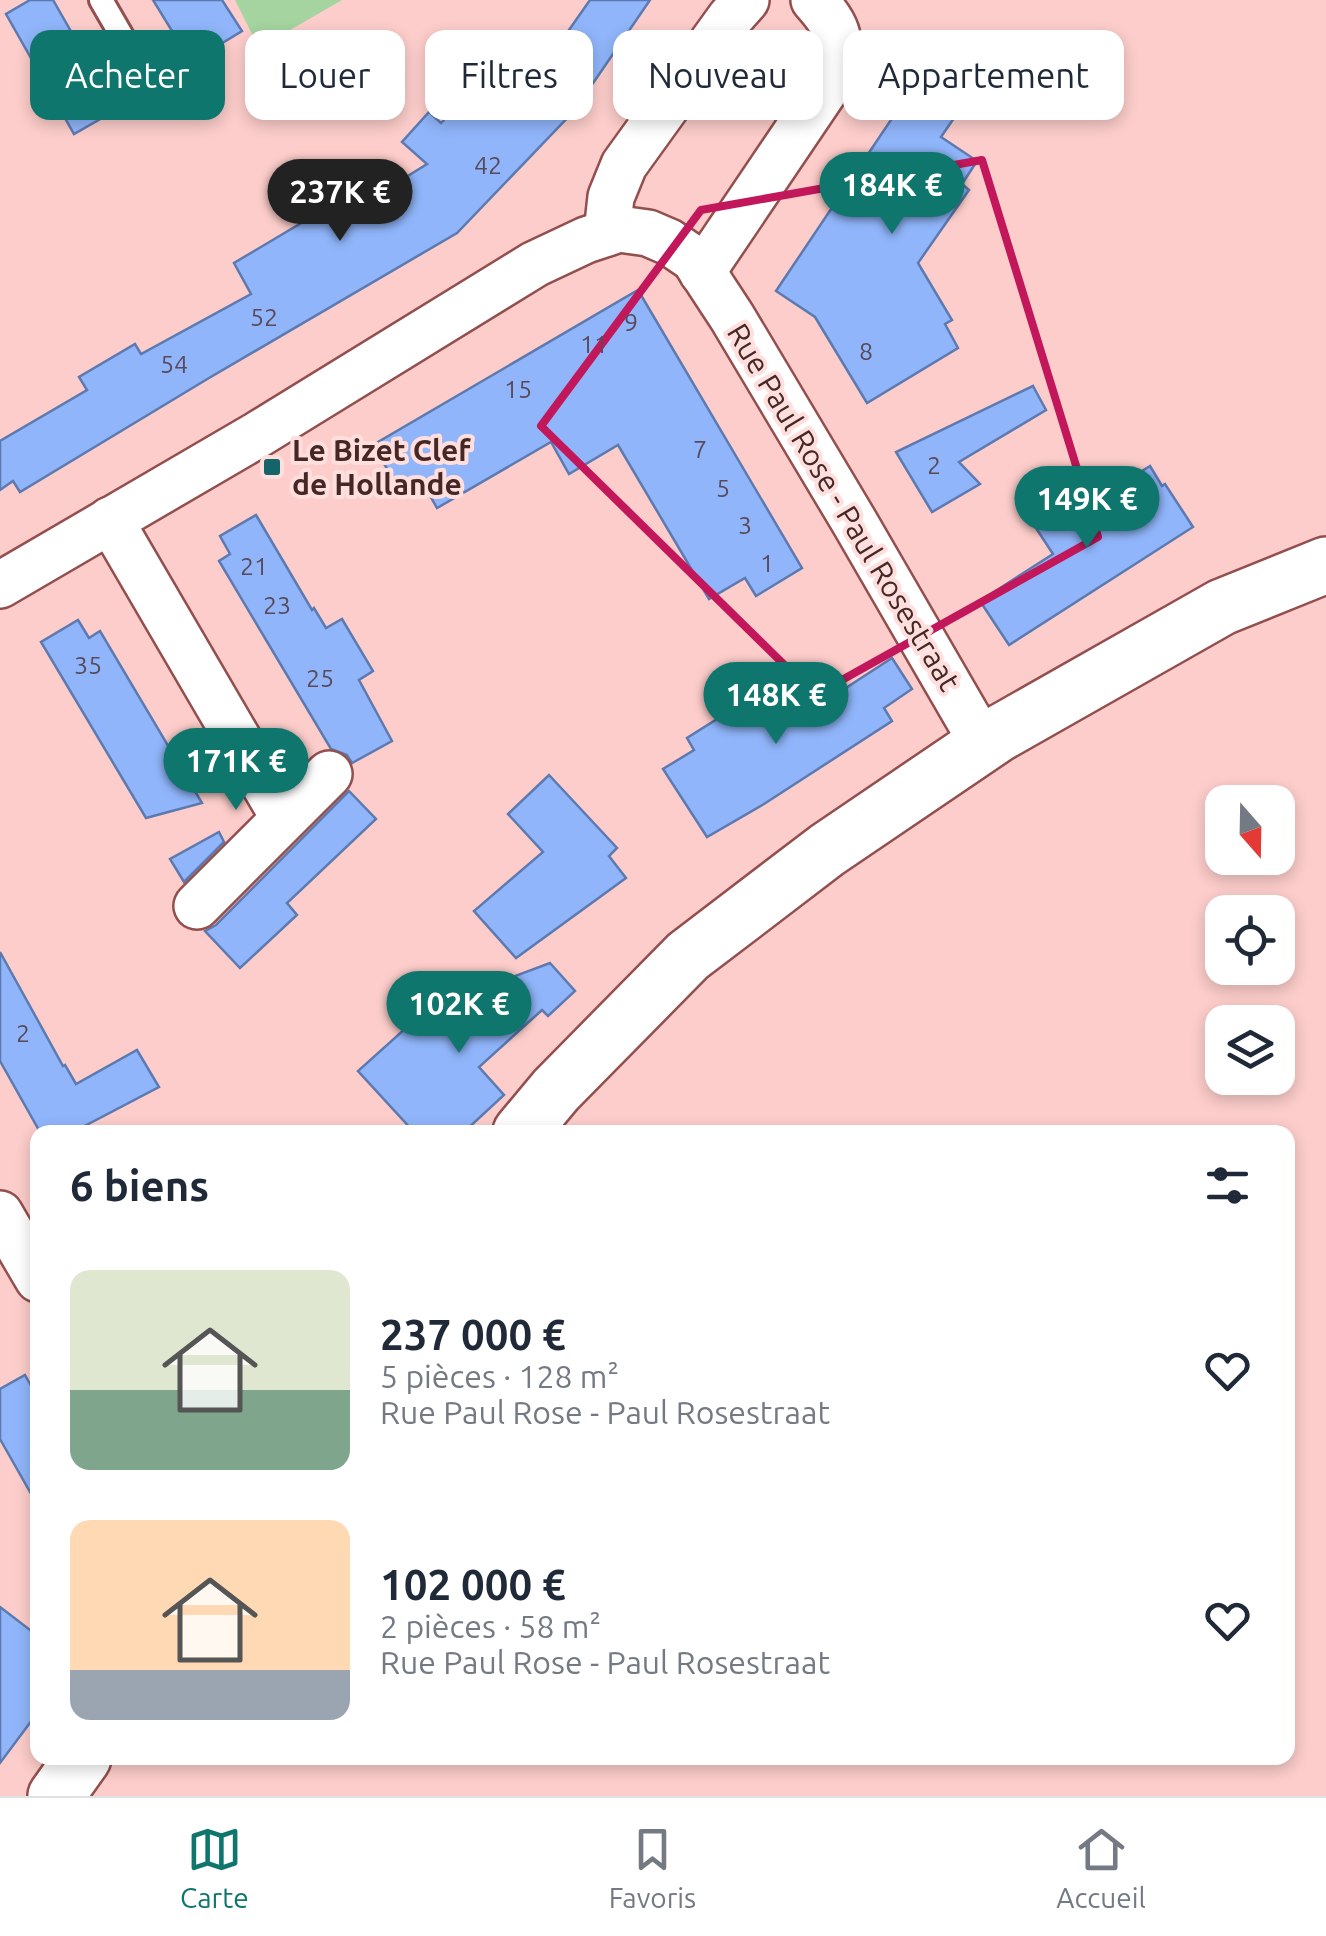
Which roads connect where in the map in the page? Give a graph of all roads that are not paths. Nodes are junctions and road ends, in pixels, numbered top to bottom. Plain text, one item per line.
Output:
1 (102, 0) edge
2 (746, 0) edge
3 (814, 0) edge
4 (119, 30) edge
5 (606, 233) junction
6 (702, 272) junction
7 (110, 520) junction
8 (1326, 565) edge
9 (0, 585) edge
10 (983, 744) junction
11 (328, 774) dead end
12 (284, 818) junction
13 (197, 906) dead end
14 (526, 1125) edge
15 (0, 1214) edge
16 (30, 1265) edge
17 (79, 1765) edge
18 (56, 1796) edge

1 - 4 lane
2 - 5 street
3 - 6 street
5 - 6 street, Rue Paul Rose - Paul Rosestraat
5 - 7 street, Rue Paul Rose - Paul Rosestraat
6 - 10 street, Rue Paul Rose - Paul Rosestraat
7 - 9 street, Rue Paul Rose - Paul Rosestraat
7 - 12 street
8 - 10 street
10 - 14 street
11 - 12 street
12 - 13 street
15 - 16 street
17 - 18 street

